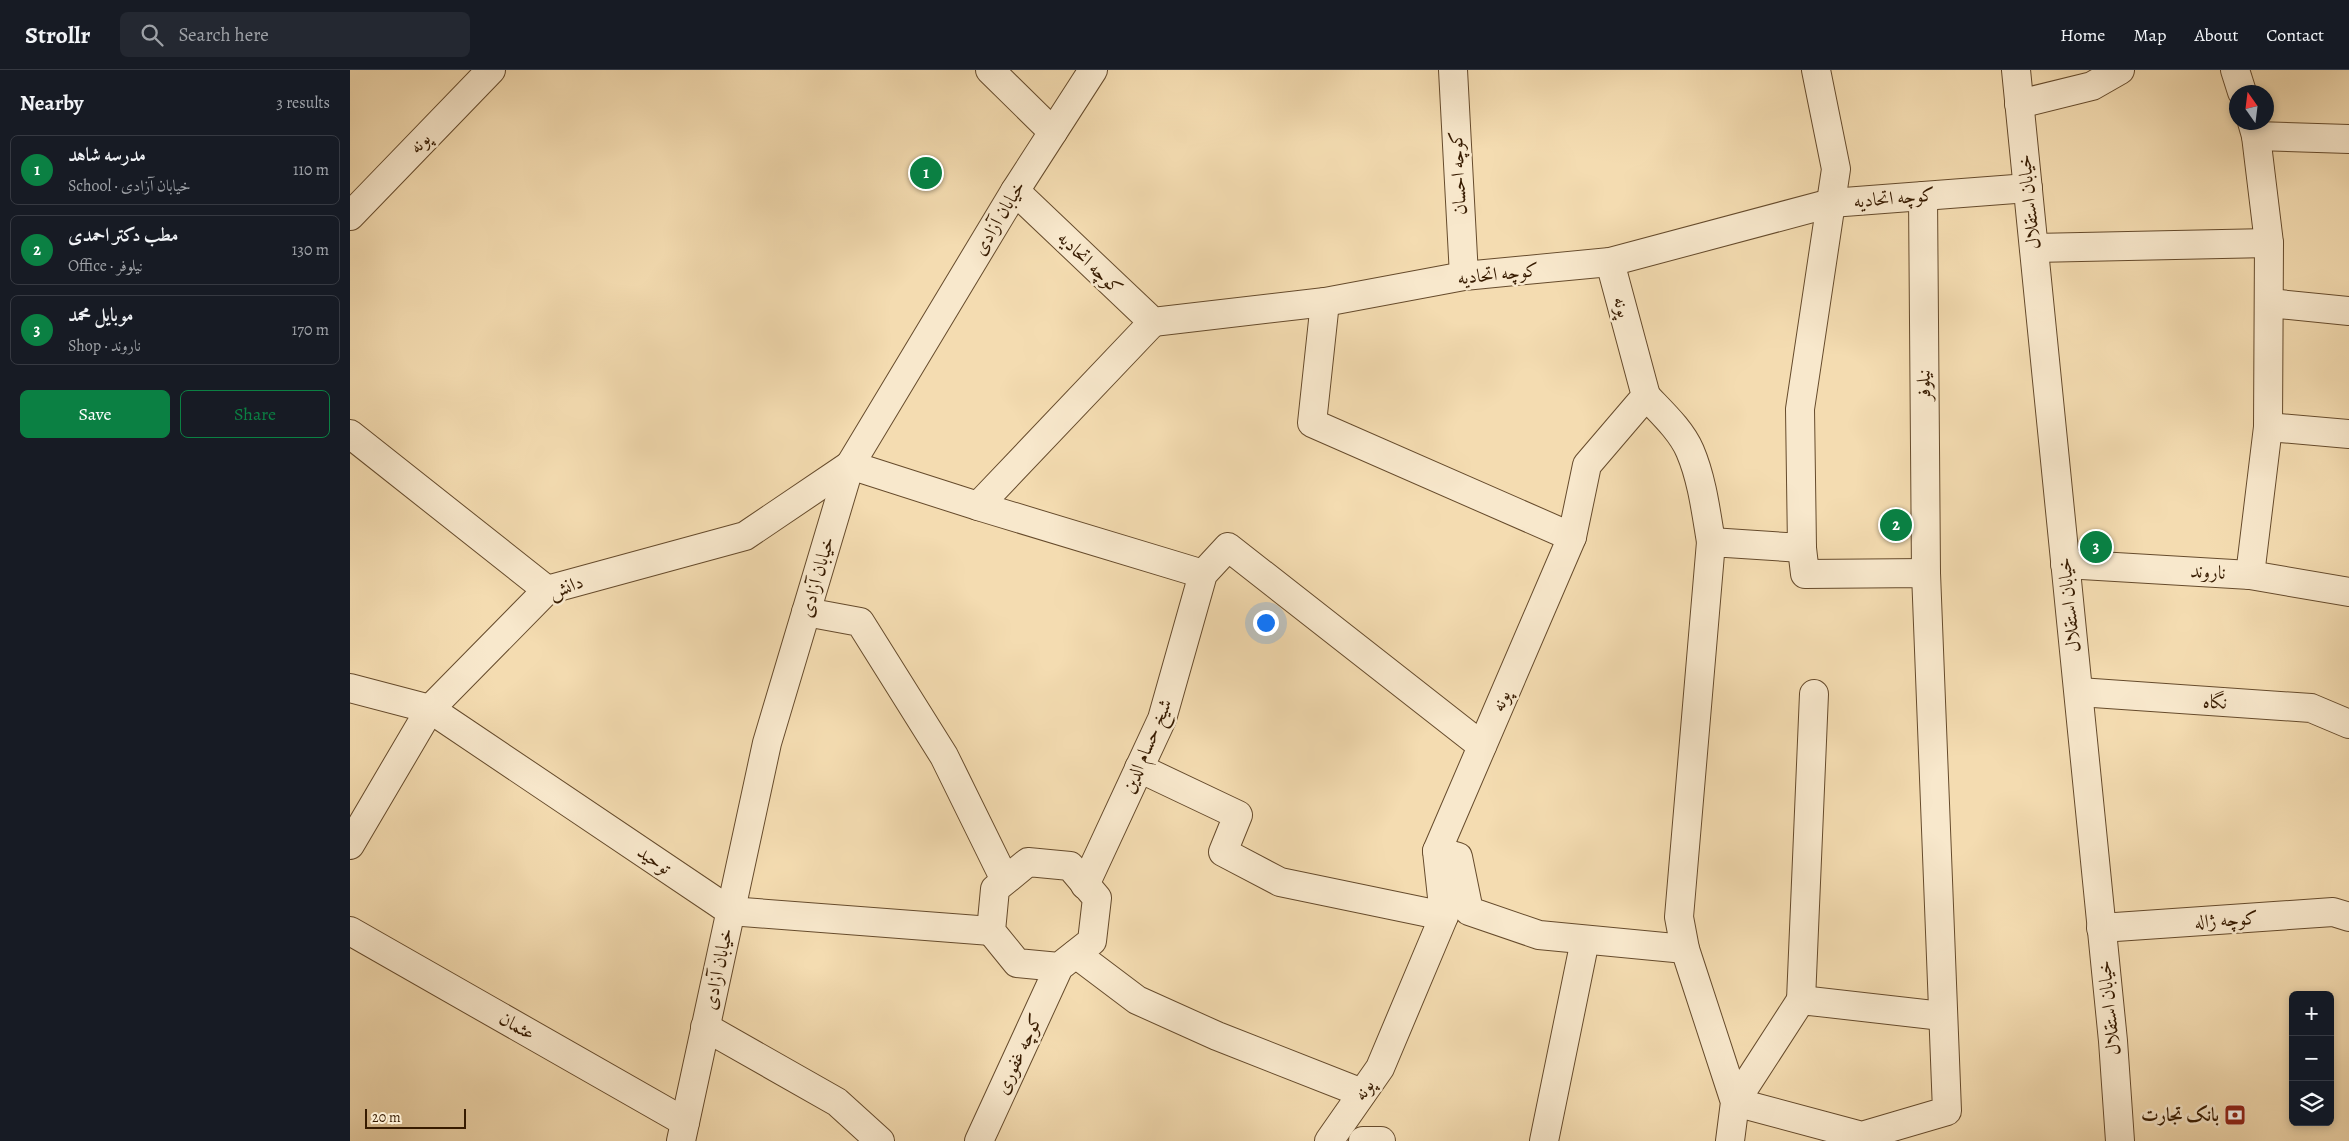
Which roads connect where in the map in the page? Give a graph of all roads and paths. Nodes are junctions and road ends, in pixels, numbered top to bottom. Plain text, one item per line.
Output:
1 (491, 70) edge
2 (990, 70) edge
3 (1093, 70) edge
4 (1453, 70) edge
5 (1816, 70) edge
6 (2016, 70) edge
7 (2120, 70) edge
8 (2235, 70) edge
9 (2240, 85) edge
10 (2020, 104) junction
11 (2254, 130) edge
12 (1053, 132) junction
13 (2349, 139) edge
14 (2028, 188) junction
15 (1015, 191) junction
16 (1923, 196) junction
17 (1831, 203) junction
18 (350, 216) edge
19 (2269, 243) junction
20 (2034, 248) junction
21 (1610, 262) junction
22 (1464, 276) junction
23 (1325, 302) junction
24 (2269, 303) junction
25 (2349, 311) edge
26 (1153, 322) junction
27 (1646, 396) junction
28 (2268, 427) junction
29 (350, 434) edge
30 (2349, 434) edge
31 (850, 464) junction
32 (978, 506) junction
33 (1572, 537) junction
34 (1711, 542) junction
35 (1802, 548) junction
36 (2065, 564) junction
37 (1203, 574) junction
38 (1926, 574) junction
39 (2250, 574) junction
40 (547, 590) junction
41 (2349, 592) edge
42 (806, 612) junction
43 (350, 688) edge
44 (2079, 692) junction
45 (1814, 694) dead end
46 (430, 709) junction
47 (2349, 724) edge
48 (1482, 746) junction
49 (1139, 768) junction
50 (350, 845) edge
51 (1437, 851) junction
52 (1005, 880) junction
53 (1085, 885) junction
54 (730, 911) junction
55 (1444, 916) junction
56 (2349, 917) edge
57 (2102, 928) junction
58 (350, 931) edge
59 (991, 931) junction
60 (1584, 940) junction
61 (1685, 949) junction
62 (1068, 961) junction
63 (1801, 1000) junction
64 (1942, 1016) junction
65 (705, 1027) junction
66 (1362, 1093) junction
67 (1735, 1102) junction
68 (683, 1132) edge
69 (880, 1141) edge
70 (979, 1141) edge
71 (1329, 1141) edge
72 (1363, 1141) edge
73 (1381, 1141) edge
74 (1544, 1141) edge
75 (1730, 1141) edge
76 (2120, 1141) edge

1 - 18 street, پونه
2 - 12 street
3 - 12 street, خیابان آزادی
4 - 22 street, کوچه احسان
5 - 17 street
6 - 10 street, خیابان استقلال
7 - 10 street
8 - 9 street
10 - 14 street, خیابان استقلال
11 - 13 street
11 - 19 street
12 - 15 street, خیابان آزادی
14 - 16 street, کوچه اتحادیه
14 - 20 street, خیابان استقلال
15 - 26 street, کوچه اتحادیه
15 - 31 street, خیابان آزادی
16 - 17 street, کوچه اتحادیه
16 - 38 street, نیلوفر
17 - 21 street, کوچه اتحادیه
17 - 35 street
19 - 20 street
19 - 24 street
20 - 36 street, خیابان استقلال
21 - 22 street, کوچه اتحادیه
21 - 27 street, پونه
22 - 23 street, کوچه اتحادیه
23 - 26 street, کوچه اتحادیه
23 - 33 street
24 - 25 street
24 - 28 street
26 - 32 street
27 - 33 street, پونه
27 - 34 street
28 - 30 street
28 - 39 street
29 - 40 street
31 - 32 street
31 - 40 street, دانش
31 - 42 street, خیابان آزادی
32 - 37 street
33 - 48 street, پونه
34 - 35 street
34 - 61 street
35 - 38 street
36 - 39 street, ناروند
36 - 44 street, خیابان استقلال
37 - 48 street
37 - 49 street, شیخ حسام الدین
38 - 64 street, نیلوفر
39 - 41 street, ناروند
40 - 46 street, دانش
42 - 52 street
42 - 54 street, خیابان آزادی
43 - 46 street, توحید
44 - 47 street, نگاه
44 - 57 street, خیابان استقلال
45 - 63 street
46 - 50 street, دانش
46 - 54 street, توحید
48 - 51 street, پونه
49 - 53 street, شیخ حسام الدین
49 - 55 street
51 - 55 street, پونه
51 - 60 street
52 - 53 street
52 - 59 street
53 - 62 street
54 - 59 street, توحید
54 - 65 street, خیابان آزادی
55 - 66 street, پونه
56 - 57 street, کوچه ژاله
57 - 76 street, خیابان استقلال
58 - 68 street, عثمان
59 - 62 street
60 - 61 street
60 - 74 street
61 - 67 street
62 - 66 street
62 - 70 street, کوچه غفوری
63 - 64 street
63 - 67 street
64 - 67 street, نیلوفر
65 - 68 street, خیابان آزادی
65 - 69 street
66 - 71 street, پونه
67 - 75 street
72 - 73 street

